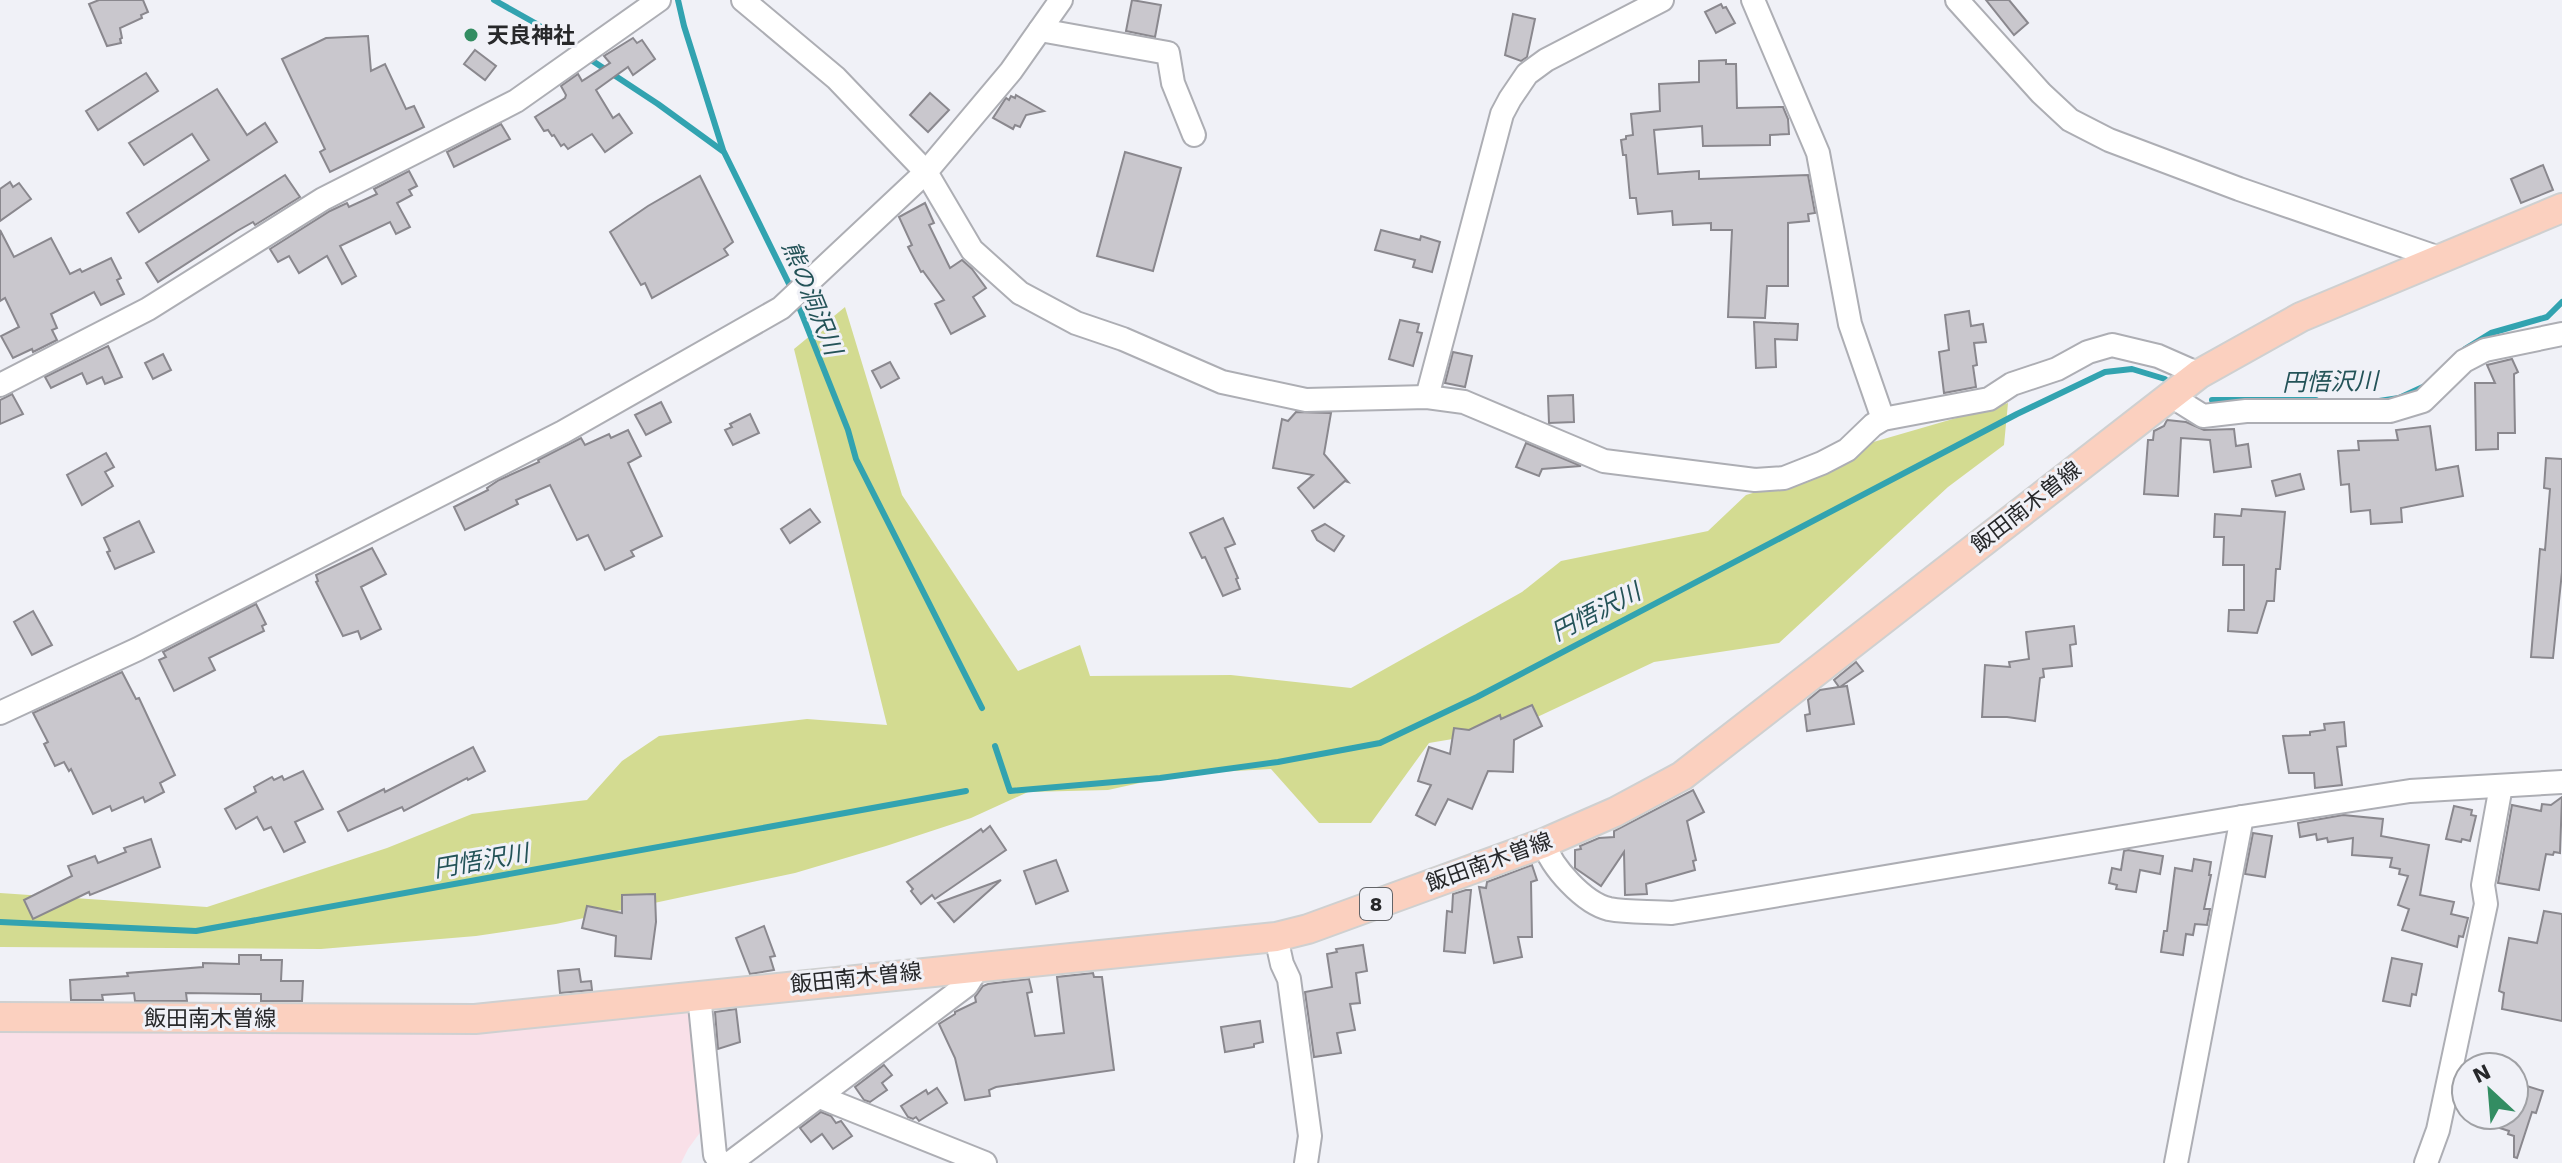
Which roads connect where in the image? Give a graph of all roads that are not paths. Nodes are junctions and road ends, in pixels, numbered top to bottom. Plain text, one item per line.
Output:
1 (659, 0) edge
2 (743, 0) edge
3 (1061, 0) edge
4 (1662, 0) edge
5 (1753, 0) edge
6 (1957, 0) edge
7 (1040, 30) junction
8 (1194, 135) dead end
9 (926, 172) junction
10 (2562, 208) edge
11 (2442, 259) junction
12 (2562, 334) edge
13 (2199, 374) junction
14 (0, 385) edge
15 (2171, 396) junction
16 (1427, 397) junction
17 (1883, 419) junction
18 (0, 713) edge
19 (2562, 782) edge
20 (2501, 786) junction
21 (2242, 817) junction
22 (1544, 843) junction
23 (1276, 937) junction
24 (979, 966) junction
25 (699, 995) junction
26 (0, 1017) edge
27 (820, 1097) junction
28 (721, 1163) edge
29 (730, 1163) edge
30 (985, 1163) edge
31 (1306, 1163) edge
32 (2176, 1163) edge
33 (2426, 1163) edge

1 - 14 street
2 - 9 street
3 - 7 street
4 - 16 street
5 - 17 street
6 - 11 street
7 - 8 street
7 - 9 street
9 - 16 street
9 - 18 street
10 - 11 main road, 飯田南木曽線 / 8
11 - 13 main road, 飯田南木曽線 / 8
12 - 15 street
13 - 15 main road, 飯田南木曽線 / 8
13 - 17 street
15 - 22 main road, 飯田南木曽線 / 8
16 - 17 street
19 - 20 street
20 - 21 street
20 - 33 street
21 - 22 street
21 - 32 street
22 - 23 main road, 飯田南木曽線 / 8
23 - 24 main road, 飯田南木曽線 / 8
23 - 31 street
24 - 25 main road, 飯田南木曽線 / 8
24 - 27 street
25 - 26 main road, 飯田南木曽線 / 8
25 - 28 street
27 - 29 street
27 - 30 street

